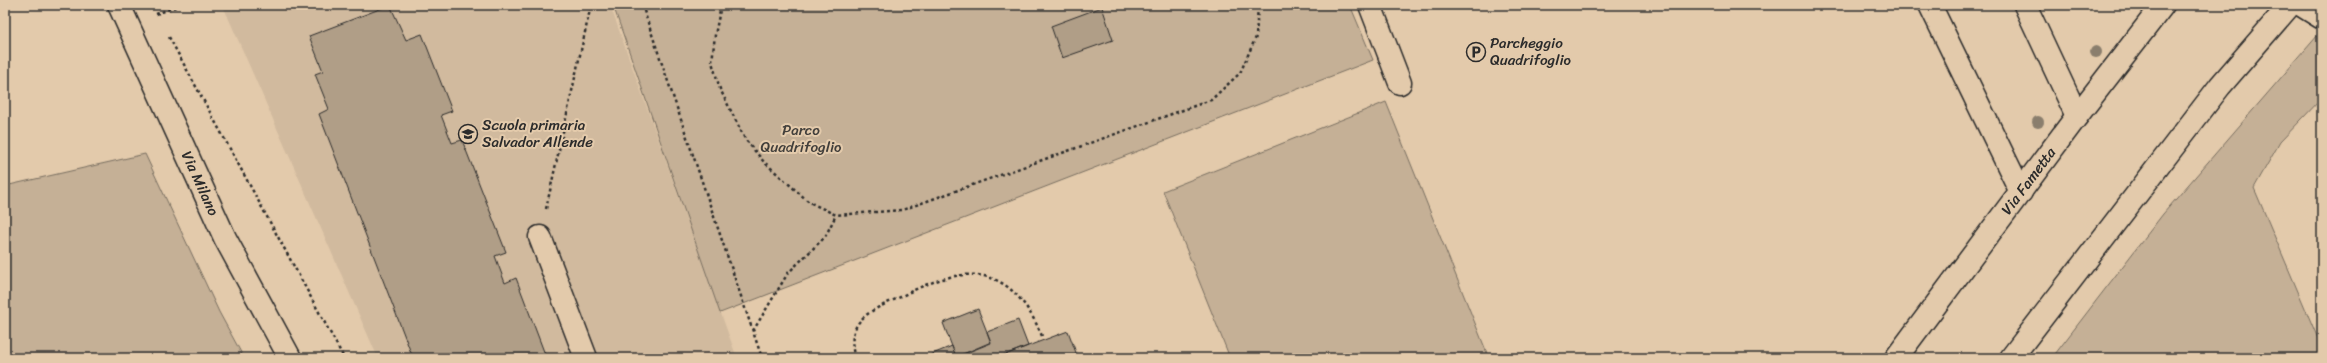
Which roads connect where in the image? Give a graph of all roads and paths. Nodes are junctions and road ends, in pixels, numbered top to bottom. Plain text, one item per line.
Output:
1 (119, 5) edge
2 (181, 5) edge
3 (591, 5) edge
4 (642, 5) edge
5 (721, 5) edge
6 (1258, 5) edge
7 (1370, 5) edge
8 (1930, 5) edge
9 (2025, 5) edge
10 (2301, 5) edge
11 (2156, 6) edge
12 (2283, 13) edge
13 (2322, 18) edge
14 (160, 21) dead end
15 (168, 35) dead end
16 (1400, 83) dead end
17 (2077, 116) junction
18 (2021, 192) junction
19 (836, 216) junction
20 (540, 237) joint
21 (752, 331) junction
22 (1042, 336) dead end
23 (290, 358) edge
24 (344, 358) edge
25 (586, 358) edge
26 (762, 358) edge
27 (855, 358) edge
28 (1896, 358) edge
29 (2011, 358) edge

1 - 23 street, Via Milano
2 - 14 path
3 - 20 path
4 - 21 path
5 - 19 path
6 - 19 path
7 - 16 street
8 - 18 street
9 - 17 street
10 - 13 street
11 - 17 street, Via Fametta
12 - 29 street
15 - 24 path
17 - 18 street, Via Fametta
18 - 28 street, Via Fametta
19 - 21 path
20 - 25 street
21 - 26 path
22 - 27 path

